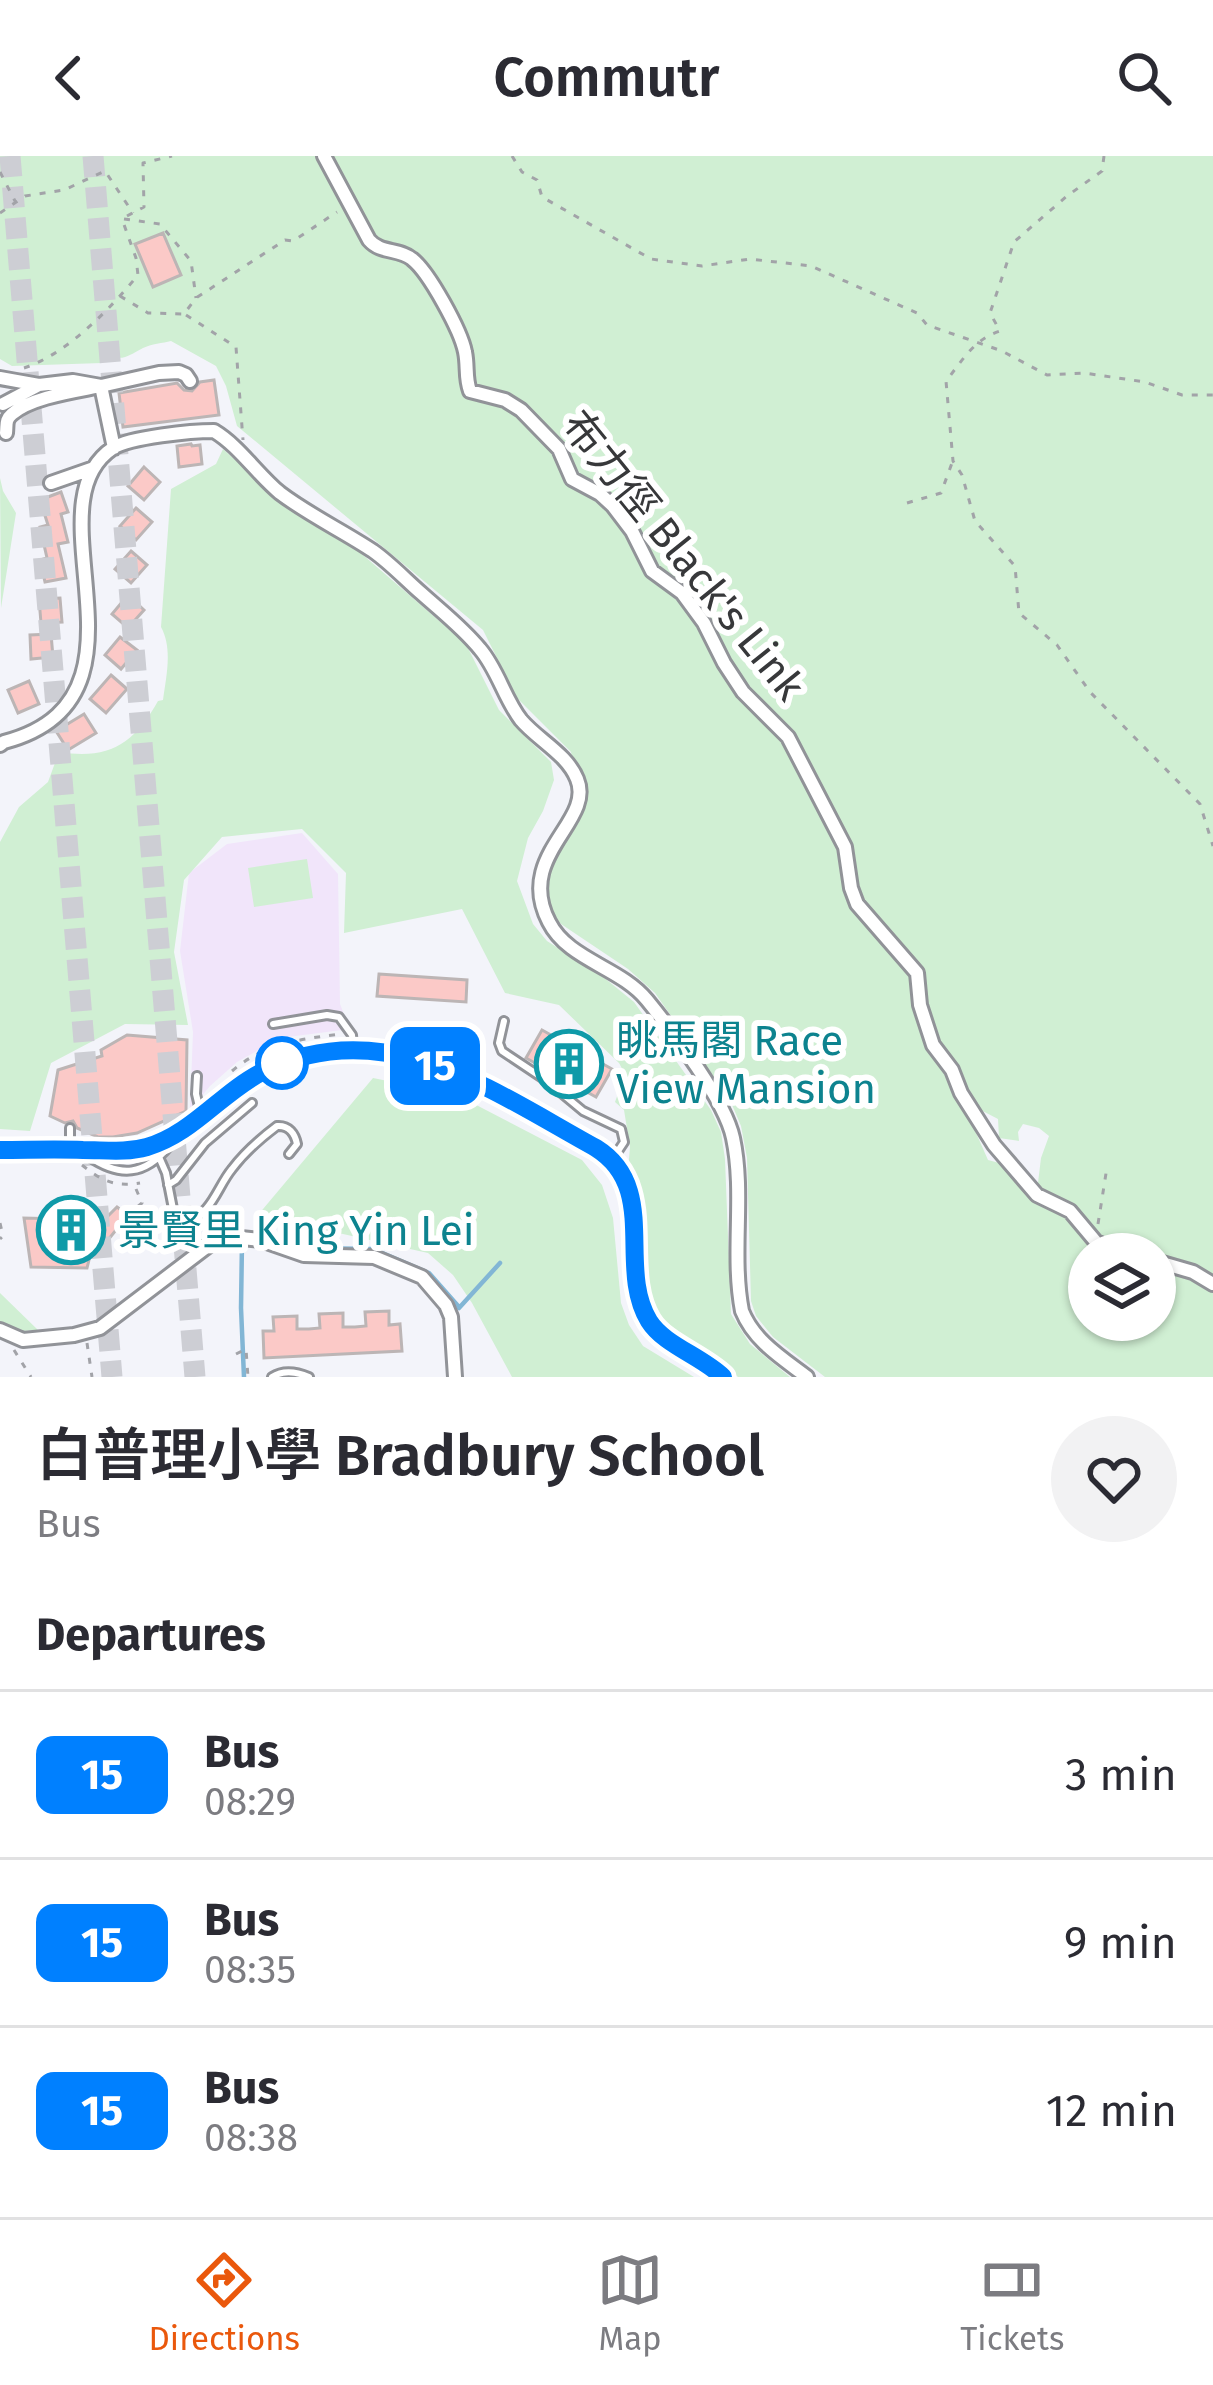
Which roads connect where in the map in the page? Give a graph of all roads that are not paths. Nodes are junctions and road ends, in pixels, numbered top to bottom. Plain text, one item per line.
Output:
1 (324, 156) edge
2 (7, 375) edge
3 (190, 381) dead end
4 (39, 385) junction
5 (101, 386) junction
6 (3, 404) dead end
7 (6, 433) dead end
8 (113, 448) junction
9 (95, 468) junction
10 (51, 483) dead end
11 (0, 746) edge
12 (504, 1021) dead end
13 (273, 1024) dead end
14 (354, 1049) junction
15 (197, 1076) dead end
16 (252, 1103) dead end
17 (202, 1114) junction
18 (70, 1128) dead end
19 (180, 1133) junction
20 (0, 1150) edge
21 (76, 1154) junction
22 (289, 1154) dead end
23 (159, 1157) junction
24 (611, 1159) junction
25 (168, 1185) junction
26 (1087, 1233) edge
27 (1176, 1267) edge
28 (1213, 1284) edge
29 (0, 1330) edge
30 (272, 1377) edge
31 (309, 1377) edge
32 (454, 1377) edge
33 (723, 1377) edge
34 (807, 1377) edge

1 - 26 street, 布力徑 Black's Link
2 - 4 street
3 - 5 street
4 - 5 street
4 - 6 street
5 - 7 street
5 - 8 street
8 - 9 street
8 - 34 street
9 - 10 street
9 - 11 street
12 - 24 lane
13 - 14 lane
14 - 17 main road
14 - 24 main road
15 - 17 lane
16 - 25 lane
17 - 19 main road
18 - 21 lane
19 - 21 main road
19 - 23 lane
20 - 21 main road
21 - 23 lane
22 - 25 lane
23 - 25 lane
24 - 33 main road
27 - 28 street
29 - 32 street
30 - 31 lane

